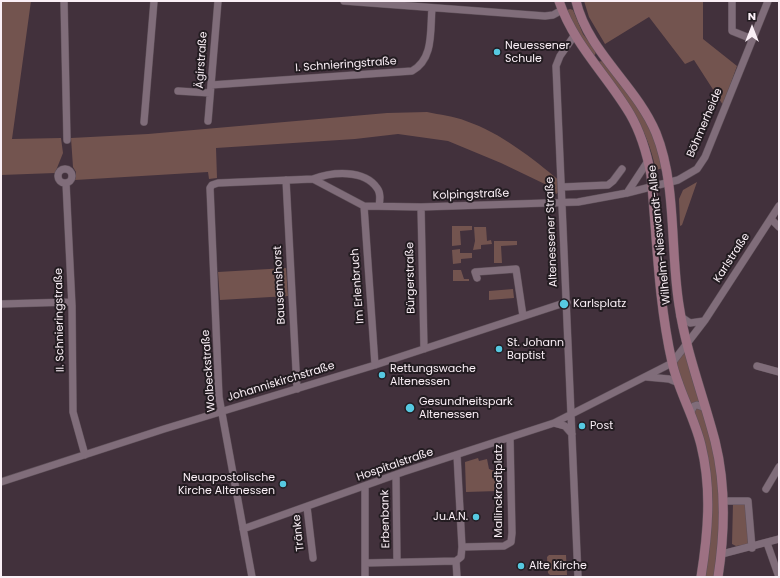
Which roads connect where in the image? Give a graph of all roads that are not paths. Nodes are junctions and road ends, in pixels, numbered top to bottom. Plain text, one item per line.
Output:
1 (64, 1) edge
2 (154, 1) edge
3 (218, 1) edge
4 (344, 1) edge
5 (559, 1) edge
6 (732, 1) edge
7 (768, 1) edge
8 (576, 5) edge
9 (432, 8) junction
10 (562, 10) junction
11 (574, 36) junction
12 (752, 39) junction
13 (602, 54) junction
14 (589, 57) junction
15 (211, 85) junction
16 (178, 91) dead end
17 (210, 93) junction
18 (208, 121) dead end
19 (144, 122) dead end
20 (67, 140) dead end
21 (648, 161) junction
22 (622, 168) dead end
23 (313, 179) junction
24 (286, 180) junction
25 (66, 183) dead end
26 (668, 183) junction
27 (562, 187) junction
28 (653, 188) junction
29 (627, 193) junction
30 (563, 202) junction
31 (364, 206) junction
32 (379, 206) junction
33 (779, 206) edge
34 (421, 207) junction
35 (771, 219) junction
36 (779, 227) edge
37 (477, 278) dead end
38 (71, 302) junction
39 (567, 302) junction
40 (1, 304) edge
41 (523, 316) junction
42 (680, 316) junction
43 (704, 322) junction
44 (686, 344) junction
45 (424, 349) junction
46 (672, 363) junction
47 (375, 365) junction
48 (757, 366) dead end
49 (779, 372) edge
50 (647, 376) junction
51 (679, 383) junction
52 (296, 389) junction
53 (706, 408) junction
54 (222, 411) junction
55 (690, 413) junction
56 (571, 415) junction
57 (554, 423) junction
58 (572, 434) junction
59 (510, 438) junction
60 (85, 455) junction
61 (457, 455) junction
62 (779, 467) edge
63 (396, 475) junction
64 (1, 482) edge
65 (365, 487) junction
66 (766, 489) dead end
67 (724, 501) junction
68 (307, 507) junction
69 (243, 529) junction
70 (779, 540) edge
71 (768, 543) junction
72 (462, 547) junction
73 (752, 548) junction
74 (722, 554) junction
75 (313, 558) dead end
76 (456, 561) junction
77 (397, 562) junction
78 (365, 563) junction
79 (252, 577) edge
80 (365, 577) edge
81 (457, 577) edge
82 (578, 577) edge
83 (701, 577) edge
84 (718, 577) edge
85 (779, 577) edge

1 - 20 street
2 - 19 street
3 - 15 street, Ägirstraße
4 - 9 street
5 - 10 main road
6 - 12 street
7 - 12 street, Böhmerheide
8 - 10 main road
8 - 13 main road, Wilhelm-Nieswandt-Allee
9 - 10 street
9 - 15 street, I. Schnieringstraße
10 - 11 main road, Wilhelm-Nieswandt-Allee
11 - 14 main road, Wilhelm-Nieswandt-Allee
11 - 27 street, Altenessener Straße
12 - 26 street, Böhmerheide
13 - 14 main road
13 - 26 main road, Wilhelm-Nieswandt-Allee
14 - 21 main road, Wilhelm-Nieswandt-Allee
15 - 17 street, Ägirstraße
16 - 17 street
17 - 18 street, Ägirstraße
21 - 28 main road, Wilhelm-Nieswandt-Allee
21 - 29 street, Wilhelm-Nieswandt-Allee
22 - 27 street
23 - 24 street
23 - 31 street, Kolpingstraße
23 - 32 street
24 - 52 street, Bausemshorst
24 - 54 street, Wolbeckstraße
25 - 38 street, II. Schnieringstraße
26 - 28 street, Böhmerheide
26 - 42 main road, Wilhelm-Nieswandt-Allee
27 - 30 street, Altenessener Straße
28 - 29 street, Böhmerheide
28 - 46 main road, Wilhelm-Nieswandt-Allee
29 - 30 street, Böhmerheide
30 - 34 street, Kolpingstraße
30 - 39 street, Altenessener Straße
31 - 32 street, Kolpingstraße
31 - 47 street, Im Erlenbruch
32 - 34 street, Kolpingstraße
33 - 35 street, Karlstraße
34 - 45 street, Bürgerstraße
35 - 36 street
35 - 43 street, Karlstraße
37 - 41 street
38 - 40 street
38 - 60 street, II. Schnieringstraße
39 - 41 street, Johanniskirchstraße
39 - 56 street, Altenessener Straße
41 - 45 street, Johanniskirchstraße
42 - 43 street
42 - 44 main road, Wilhelm-Nieswandt-Allee
43 - 44 street, Karlstraße
44 - 46 street, Karlstraße
44 - 53 main road, Wilhelm-Nieswandt-Allee
45 - 47 street, Johanniskirchstraße
46 - 50 street, Karlstraße
46 - 51 main road, Wilhelm-Nieswandt-Allee
47 - 52 street, Johanniskirchstraße
48 - 49 street
50 - 51 street
50 - 56 street, Karlstraße
51 - 55 main road, Wilhelm-Nieswandt-Allee
52 - 54 street, Johanniskirchstraße
53 - 55 street
53 - 67 main road, Wilhelm-Nieswandt-Allee
54 - 60 street, Johanniskirchstraße
54 - 69 street, Wolbeckstraße
55 - 83 main road, Wilhelm-Nieswandt-Allee
56 - 57 street, Hospitalstraße
56 - 58 street, Altenessener Straße
57 - 58 street
57 - 59 street, Hospitalstraße
58 - 82 street, Altenessener Straße
59 - 61 street, Hospitalstraße
59 - 72 street, Mallinckrodtplatz
60 - 64 street, Johanniskirchstraße
61 - 63 street, Hospitalstraße
61 - 72 street
62 - 66 street
63 - 65 street, Hospitalstraße
63 - 77 street, Erbenbank
65 - 68 street, Hospitalstraße
65 - 78 street
67 - 73 street
67 - 74 main road, Wilhelm-Nieswandt-Allee
68 - 69 street, Hospitalstraße
68 - 75 street, Tränke
69 - 79 street, Wolbeckstraße
70 - 71 street
71 - 73 street
71 - 85 street
72 - 76 street
73 - 74 street
74 - 84 main road, Wilhelm-Nieswandt-Allee
76 - 77 street
76 - 81 street
77 - 78 street
78 - 80 street

